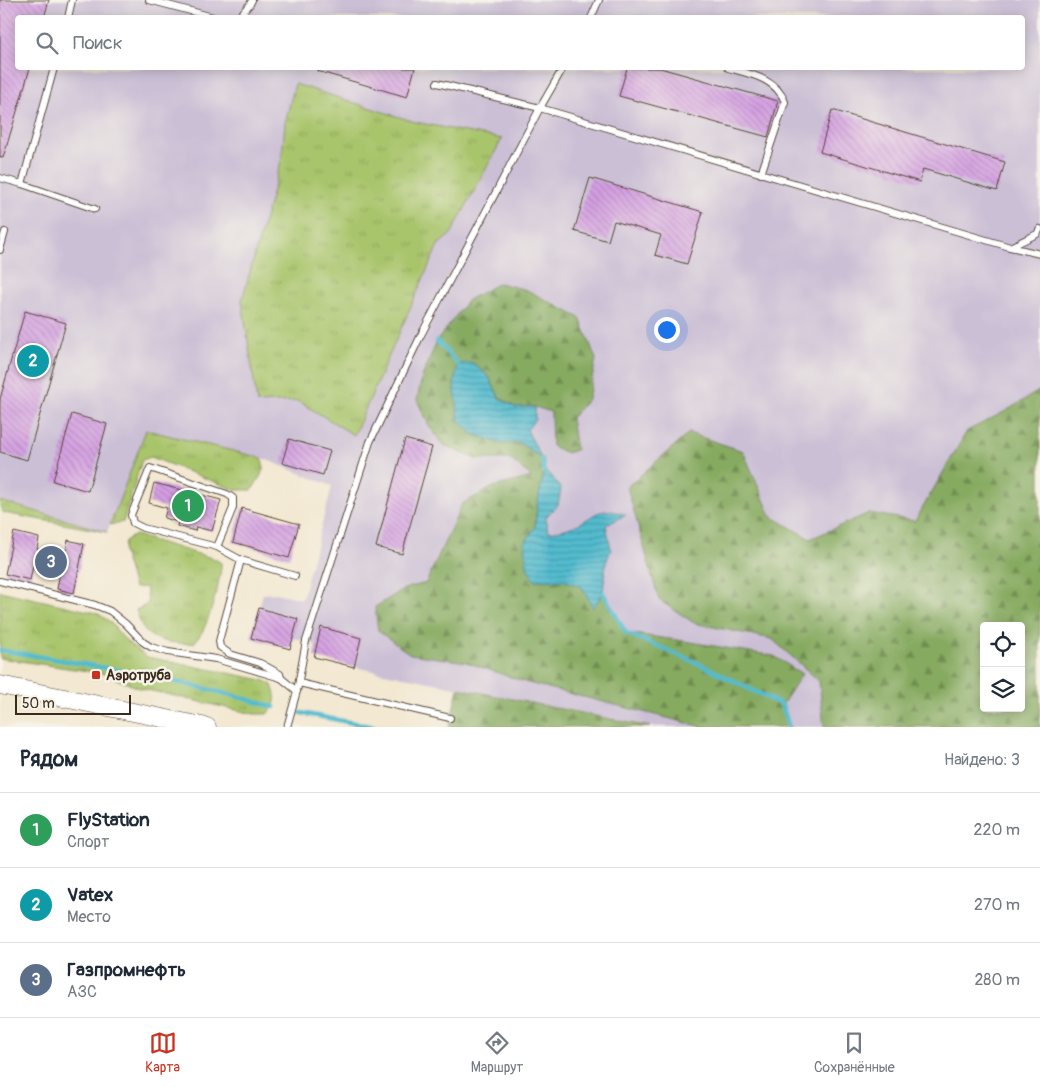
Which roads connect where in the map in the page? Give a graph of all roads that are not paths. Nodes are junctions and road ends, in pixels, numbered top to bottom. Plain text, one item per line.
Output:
1 (72, 0) edge
2 (149, 0) edge
3 (252, 0) edge
4 (599, 0) edge
5 (69, 15) edge
6 (206, 15) edge
7 (241, 15) edge
8 (592, 15) edge
9 (53, 70) edge
10 (562, 70) edge
11 (735, 70) edge
12 (437, 83) dead end
13 (540, 108) junction
14 (761, 174) junction
15 (0, 178) edge
16 (22, 184) junction
17 (95, 209) dead end
18 (1040, 229) edge
19 (5, 232) dead end
20 (1010, 247) junction
21 (0, 250) edge
22 (1040, 254) edge
23 (217, 547) junction
24 (241, 560) junction
25 (295, 576) dead end
26 (0, 581) edge
27 (219, 641) junction
28 (216, 659) junction
29 (281, 678) junction
30 (299, 683) junction
31 (0, 685) edge
32 (297, 691) junction
33 (450, 718) dead end
34 (207, 727) edge
35 (287, 727) edge

1 - 5 lane
2 - 6 lane
3 - 7 lane
4 - 8 lane
9 - 16 lane
10 - 13 lane
11 - 14 lane
12 - 13 lane
13 - 14 lane
13 - 30 lane
14 - 20 lane
15 - 16 lane
16 - 17 lane
18 - 20 lane
19 - 21 lane
20 - 22 lane
23 - 23 lane
23 - 24 lane
24 - 25 lane
24 - 27 lane
26 - 28 lane
27 - 28 lane
27 - 29 lane
28 - 29 lane
29 - 32 lane
30 - 32 lane
30 - 33 lane
31 - 34 main road
32 - 35 lane

